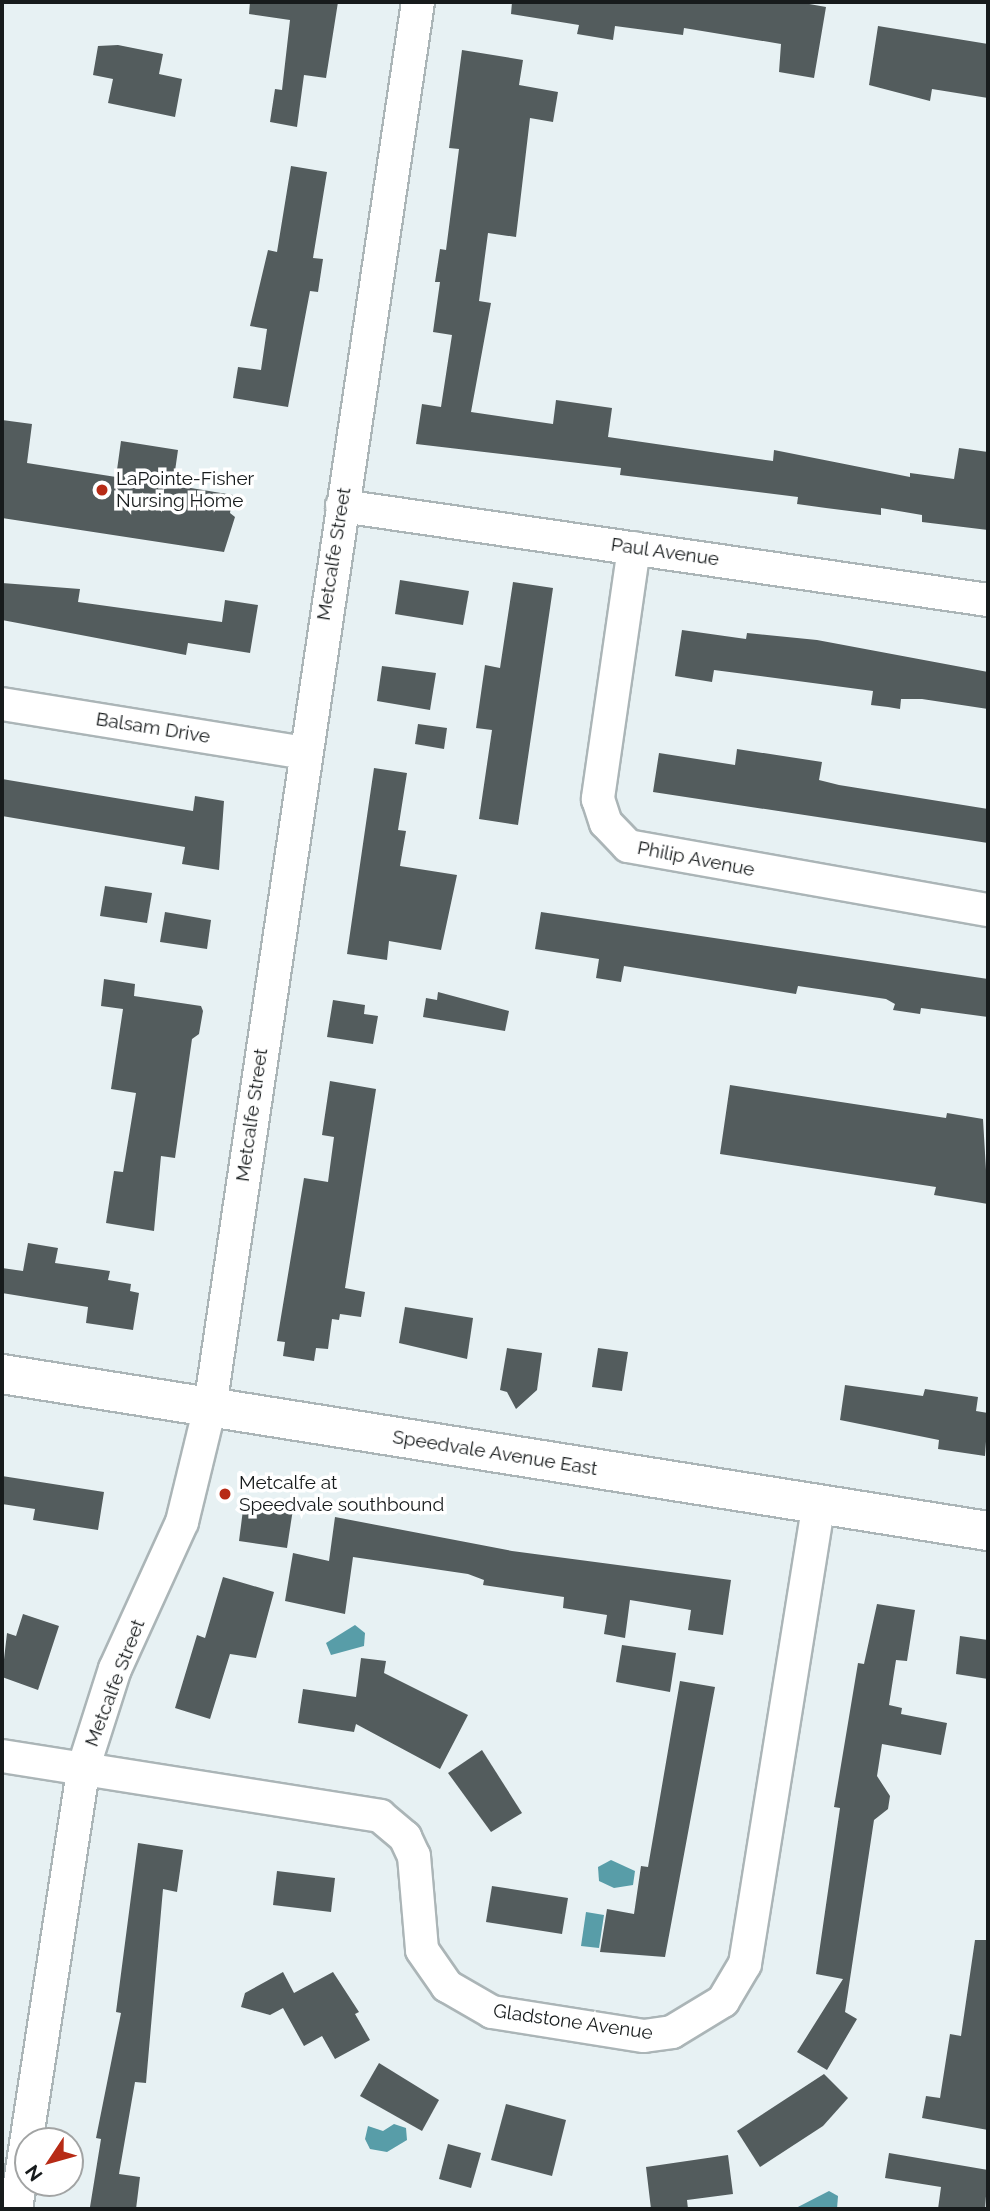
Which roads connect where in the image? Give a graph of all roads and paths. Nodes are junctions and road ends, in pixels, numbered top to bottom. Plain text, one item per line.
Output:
1 (418, 2) edge
2 (342, 506) junction
3 (634, 548) junction
4 (988, 600) edge
5 (2, 704) edge
6 (303, 753) junction
7 (988, 910) edge
8 (2, 1374) edge
9 (210, 1407) junction
10 (818, 1506) junction
11 (988, 1531) edge
12 (2, 1756) edge
13 (83, 1769) junction
14 (16, 2209) edge

1 - 2 street, Metcalfe Street
2 - 3 street, Paul Avenue
2 - 6 street, Metcalfe Street
3 - 4 street, Paul Avenue
3 - 7 street, Philip Avenue
5 - 6 street, Balsam Drive
6 - 9 street, Metcalfe Street
8 - 9 main road, Speedvale Avenue East
9 - 10 main road, Speedvale Avenue East
9 - 13 street, Metcalfe Street
10 - 11 main road, Speedvale Avenue East
10 - 13 street, Gladstone Avenue
12 - 13 street, Gladstone Avenue
13 - 14 street, Metcalfe Street

